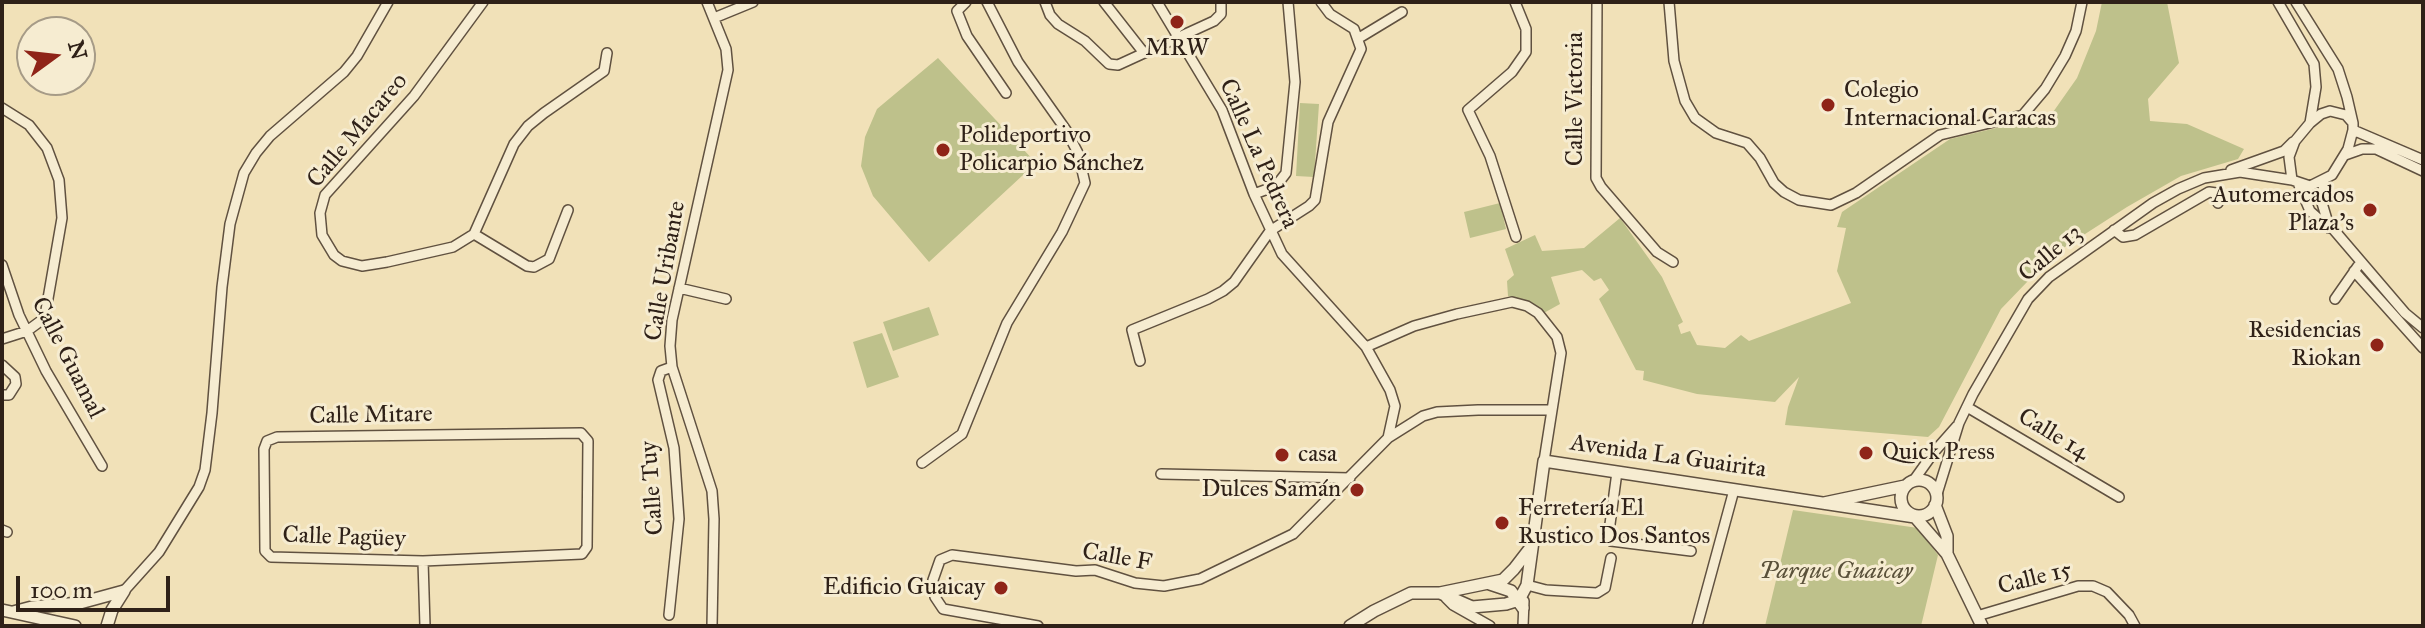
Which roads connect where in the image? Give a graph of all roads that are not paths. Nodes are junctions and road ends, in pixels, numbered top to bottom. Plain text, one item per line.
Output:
1 (388, 2) edge
2 (483, 2) edge
3 (707, 2) edge
4 (753, 2) edge
5 (966, 2) edge
6 (987, 2) edge
7 (1045, 2) edge
8 (1104, 2) edge
9 (1157, 2) edge
10 (1221, 2) edge
11 (1288, 2) edge
12 (1321, 2) edge
13 (1515, 2) edge
14 (1597, 2) edge
15 (1669, 2) edge
16 (2082, 2) edge
17 (2278, 2) edge
18 (2296, 2) edge
19 (1402, 12) dead end
20 (714, 18) junction
21 (1176, 37) junction
22 (1359, 38) junction
23 (607, 53) dead end
24 (1144, 53) junction
25 (1006, 93) dead end
26 (2, 108) edge
27 (2310, 123) junction
28 (2353, 126) junction
29 (2295, 141) junction
30 (2345, 155) junction
31 (2423, 160) edge
32 (2423, 171) edge
33 (2224, 173) junction
34 (2295, 181) junction
35 (2324, 181) junction
36 (1254, 194) junction
37 (2218, 203) dead end
38 (568, 210) dead end
39 (2114, 230) junction
40 (1270, 231) junction
41 (2335, 232) junction
42 (474, 234) junction
43 (1516, 237) dead end
44 (2362, 260) junction
45 (1673, 262) dead end
46 (2, 265) edge
47 (2354, 271) junction
48 (679, 288) junction
49 (726, 299) dead end
50 (2335, 299) dead end
51 (2423, 328) edge
52 (27, 331) junction
53 (2, 339) edge
54 (1366, 347) junction
55 (2423, 348) edge
56 (1140, 361) dead end
57 (2, 365) edge
58 (672, 367) junction
59 (2, 395) edge
60 (1967, 407) junction
61 (1552, 410) junction
62 (1959, 423) junction
63 (586, 435) joint
64 (1388, 438) junction
65 (1544, 461) junction
66 (922, 463) dead end
67 (102, 466) dead end
68 (1617, 472) junction
69 (1161, 474) dead end
70 (1350, 478) junction
71 (1910, 483) junction
72 (1734, 490) junction
73 (2119, 497) dead end
74 (1936, 500) junction
75 (1823, 503) junction
76 (1915, 517) junction
77 (1531, 546) junction
78 (265, 551) joint
79 (1691, 551) dead end
80 (1947, 554) junction
81 (1611, 558) dead end
82 (423, 561) junction
83 (1489, 583) junction
84 (1527, 586) junction
85 (124, 591) junction
86 (1440, 593) junction
87 (1521, 604) junction
88 (8, 611) edge
89 (669, 615) dead end
90 (1979, 621) edge
91 (75, 626) edge
92 (107, 626) edge
93 (425, 626) edge
94 (712, 626) edge
95 (1038, 626) edge
96 (1350, 626) edge
97 (1490, 626) edge
98 (1523, 626) edge
99 (1697, 626) edge
100 (2135, 626) edge

1 - 85 street
2 - 42 street, Calle Macareo
3 - 20 street, Calle Uribante
4 - 20 street
5 - 25 street
6 - 66 street
7 - 24 street
8 - 24 street
9 - 21 street, Calle La Pedrera
10 - 21 street
11 - 36 street
12 - 22 street
13 - 43 street
14 - 45 street, Calle Victoria
15 - 16 street
17 - 27 street
18 - 28 street
19 - 22 street
20 - 48 street, Calle Uribante
21 - 24 street
21 - 36 street, Calle La Pedrera
22 - 40 street
23 - 42 street
26 - 52 street
27 - 28 street
27 - 29 street
28 - 30 street
28 - 31 street
29 - 33 street, Calle 13
29 - 34 street
30 - 32 street
30 - 35 street
33 - 34 street, Calle 13
33 - 39 street, Calle 13
34 - 35 street
34 - 41 street
35 - 41 street
36 - 40 street, Calle La Pedrera
37 - 39 street
38 - 42 street
39 - 60 street, Calle 13
40 - 54 street, Calle La Pedrera
40 - 56 street
41 - 44 street
44 - 47 street
44 - 51 street
46 - 52 street, Calle Guamal
47 - 50 street
47 - 55 street
48 - 49 street
48 - 58 street, Calle Uribante
52 - 53 street
52 - 67 street, Calle Guamal
54 - 61 street
54 - 64 street, Calle La Pedrera
57 - 59 street
58 - 89 street, Calle Tuy
58 - 94 street, Calle Uribante
60 - 62 street, Calle 13
60 - 73 street, Calle 14
61 - 64 street, Calle F
61 - 65 street
62 - 71 street, Calle 13
62 - 74 street, Calle 13
63 - 78 street, Calle Mitare
63 - 82 street, Calle Pagüey
64 - 70 street, Calle F
65 - 68 street, Avenida La Guairita
65 - 77 street, Avenida La Guairita
68 - 72 street, Avenida La Guairita
68 - 79 street
69 - 70 street
70 - 95 street, Calle F
71 - 74 street
71 - 75 street, Avenida La Guairita
71 - 76 street
72 - 75 street, Avenida La Guairita
72 - 99 street
74 - 76 street
74 - 80 street
75 - 76 street, Avenida La Guairita
76 - 80 street
77 - 83 street, Avenida La Guairita
77 - 84 street, Avenida La Guairita
78 - 82 street, Calle Pagüey
80 - 90 street
81 - 84 street
82 - 93 street, Calle Pagüey
83 - 86 street, Avenida La Guairita
83 - 87 street
84 - 87 street, Avenida La Guairita
85 - 88 street
85 - 92 street
86 - 87 street, Avenida La Guairita
86 - 96 street, Avenida La Guairita
86 - 97 street
87 - 98 street
88 - 91 street
90 - 100 street, Calle 15

